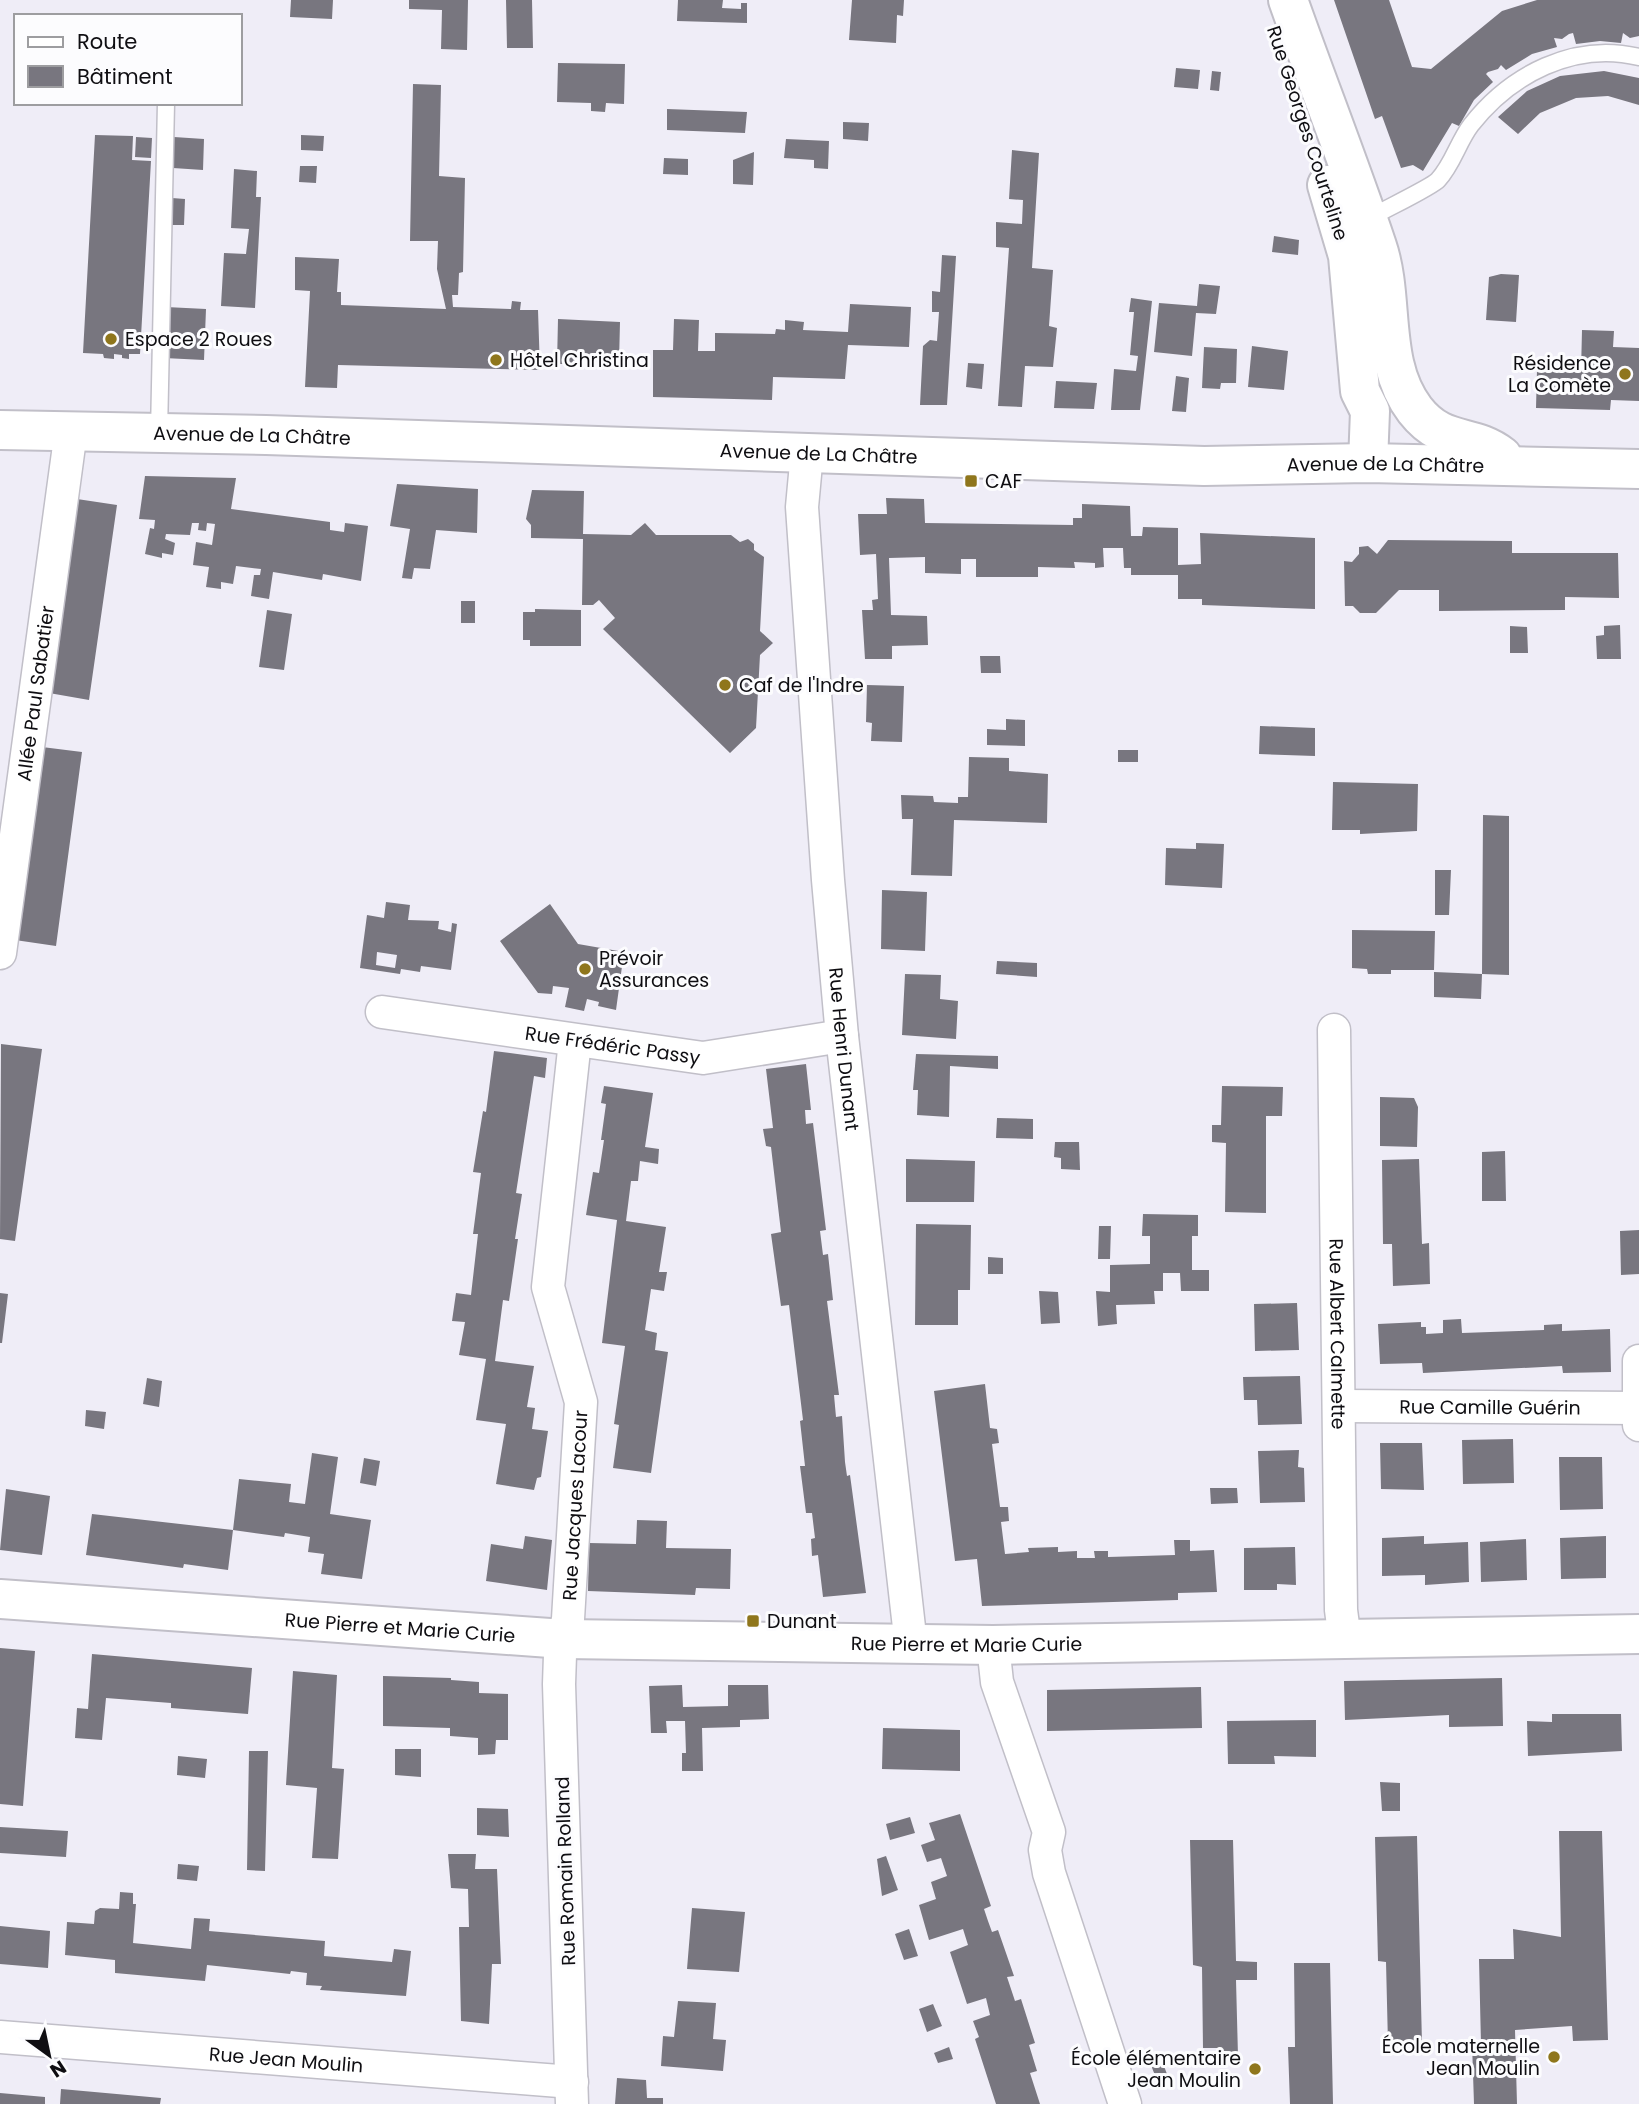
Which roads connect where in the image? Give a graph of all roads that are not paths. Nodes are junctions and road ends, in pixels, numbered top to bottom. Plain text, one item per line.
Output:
1 (1263, 0) edge
2 (1288, 0) edge
3 (1639, 57) edge
4 (166, 105) edge
5 (1366, 220) junction
6 (1395, 365) junction
7 (1365, 401) junction
8 (0, 430) edge
9 (71, 432) junction
10 (159, 433) junction
11 (807, 453) junction
12 (1308, 463) junction
13 (1368, 463) junction
14 (1515, 466) junction
15 (1639, 469) edge
16 (0, 953) edge
17 (382, 1012) dead end
18 (1334, 1030) dead end
19 (842, 1037) junction
20 (575, 1041) junction
21 (1639, 1361) edge
22 (1340, 1406) junction
23 (1638, 1408) edge
24 (1639, 1425) edge
25 (0, 1599) edge
26 (1639, 1634) edge
27 (564, 1639) junction
28 (1345, 1640) junction
29 (911, 1645) junction
30 (993, 1645) junction
31 (0, 2037) edge
32 (572, 2093) edge
33 (1125, 2104) edge

1 - 7 street, Rue Georges Courteline
2 - 5 street, Rue Georges Courteline
3 - 5 lane
4 - 10 lane
5 - 6 street, Rue Georges Courteline
6 - 7 street, Rue Georges Courteline
6 - 14 street, Rue Georges Courteline
7 - 12 street, Rue Georges Courteline
7 - 13 street, Rue Georges Courteline
8 - 9 street, Avenue de La Châtre
9 - 10 street, Avenue de La Châtre
9 - 16 street, Allée Paul Sabatier
10 - 11 street, Avenue de La Châtre
11 - 12 street, Avenue de La Châtre
11 - 19 street, Rue Henri Dunant
12 - 13 street, Avenue de La Châtre
13 - 14 street, Avenue de La Châtre
14 - 15 street, Avenue de La Châtre
17 - 20 street, Rue Frédéric Passy
18 - 22 street, Rue Albert Calmette
19 - 20 street, Rue Frédéric Passy
19 - 29 street, Rue Henri Dunant
20 - 27 street, Rue Jacques Lacour
21 - 23 street
22 - 23 street, Rue Camille Guérin
22 - 28 street, Rue Albert Calmette
23 - 24 street
25 - 27 street, Rue Pierre et Marie Curie
26 - 28 street, Rue Pierre et Marie Curie
27 - 29 street, Rue Pierre et Marie Curie
27 - 32 street, Rue Romain Rolland
28 - 30 street, Rue Pierre et Marie Curie
29 - 30 street, Rue Pierre et Marie Curie
30 - 33 street
31 - 32 street, Rue Jean Moulin

